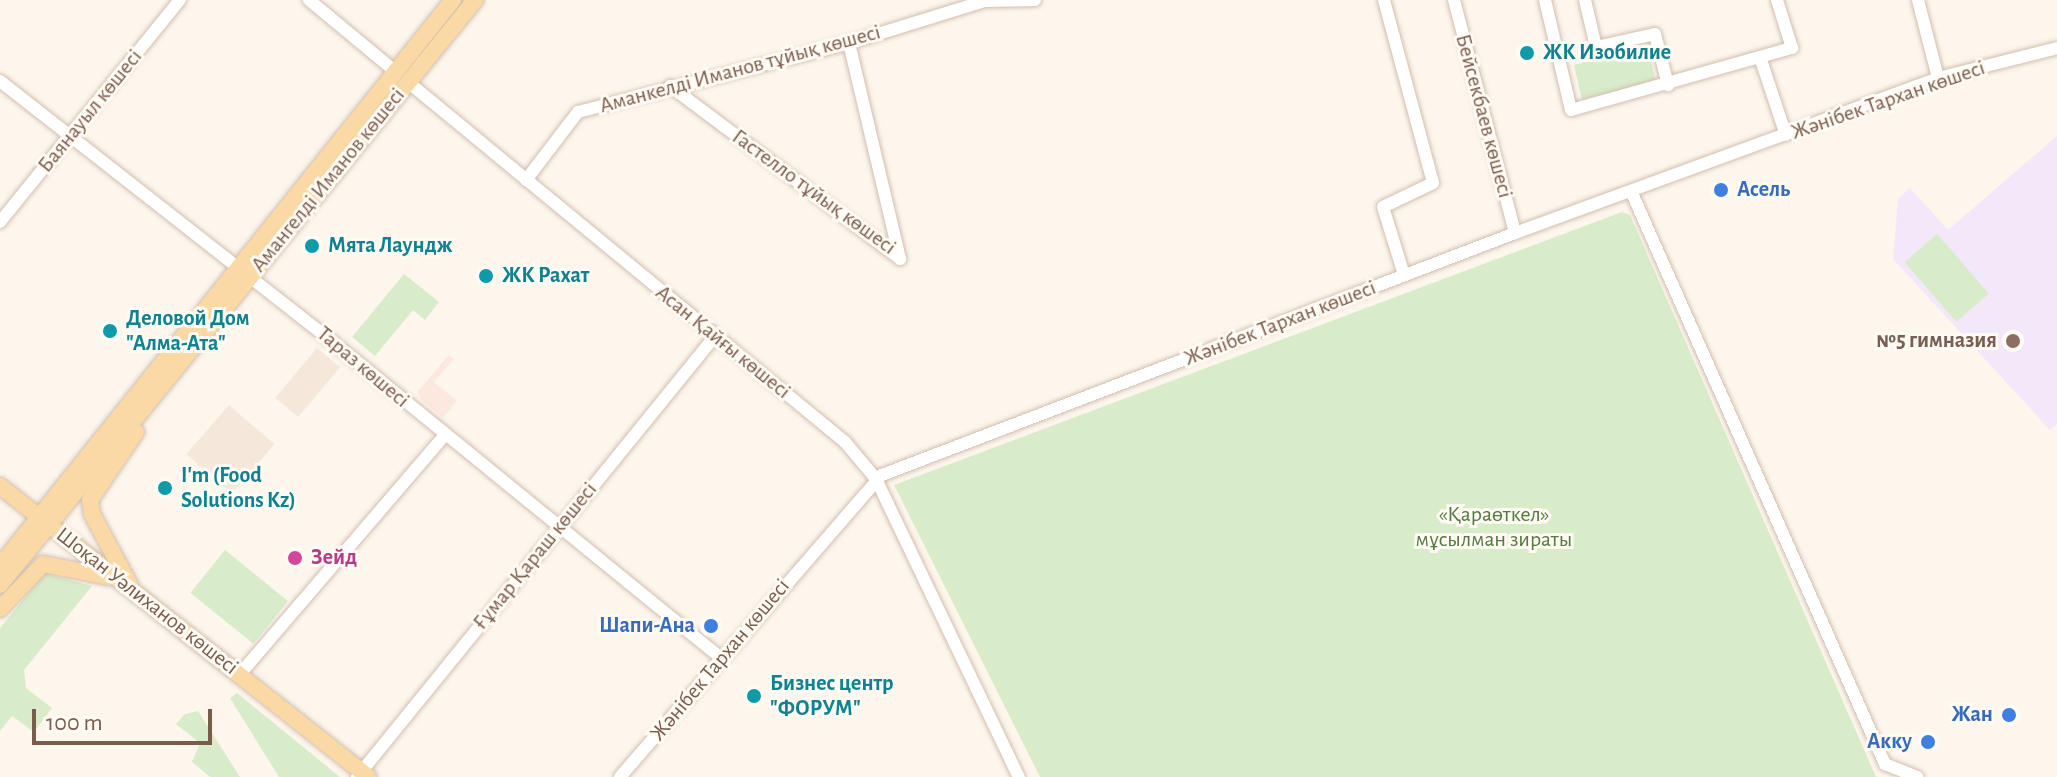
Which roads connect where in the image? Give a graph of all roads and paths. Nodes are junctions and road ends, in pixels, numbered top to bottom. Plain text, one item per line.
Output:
1 (180, 0) edge
2 (309, 0) edge
3 (453, 0) edge
4 (475, 0) edge
5 (1035, 0) edge
6 (1384, 0) edge
7 (1454, 0) edge
8 (1545, 0) edge
9 (1585, 0) edge
10 (1777, 0) edge
11 (1918, 0) edge
12 (985, 1) edge
13 (849, 43) junction
14 (2057, 48) edge
15 (1760, 57) junction
16 (402, 77) junction
17 (1938, 78) junction
18 (0, 81) edge
19 (1668, 85) junction
20 (670, 86) junction
21 (71, 135) junction
22 (1786, 135) junction
23 (526, 180) junction
24 (1631, 191) junction
25 (0, 222) edge
26 (1515, 233) junction
27 (245, 272) junction
28 (1404, 275) junction
29 (716, 335) junction
30 (152, 396) junction
31 (445, 435) junction
32 (876, 479) junction
33 (0, 486) edge
34 (44, 521) junction
35 (558, 528) junction
36 (0, 566) edge
37 (0, 585) edge
38 (127, 586) junction
39 (0, 609) edge
40 (721, 658) junction
41 (240, 674) junction
42 (362, 775) edge
43 (620, 777) edge
44 (1019, 777) edge
45 (1918, 777) edge

1 - 21 street, Баянауыл көшесі
2 - 16 street, Асан Қайғы көшесі
3 - 16 main road, Амангелді Иманов көшесі
4 - 16 main road, Амангелді Иманов көшесі
5 - 12 street, Аманкелді Иманов тұйық көшесі
6 - 28 street
7 - 26 street, Бейсекбаев көшесі
8 - 19 street
9 - 19 street
10 - 15 street
11 - 17 street
12 - 13 street, Аманкелді Иманов тұйық көшесі
13 - 20 street, Аманкелді Иманов тұйық көшесі
13 - 20 street, Гастелло тұйық көшесі
14 - 17 street, Жәнібек Тархан көшесі
15 - 19 street
15 - 22 street
16 - 23 street, Асан Қайғы көшесі
16 - 27 main road, Амангелді Иманов көшесі
17 - 22 street, Жәнібек Тархан көшесі
18 - 21 street, Тараз көшесі
20 - 23 street, Аманкелді Иманов тұйық көшесі
21 - 25 street, Баянауыл көшесі
21 - 27 street, Тараз көшесі
22 - 24 street, Жәнібек Тархан көшесі
23 - 29 street, Асан Қайғы көшесі
24 - 26 street, Жәнібек Тархан көшесі
24 - 45 street
26 - 28 street, Жәнібек Тархан көшесі
27 - 30 main road, Амангелді Иманов көшесі
27 - 31 street, Тараз көшесі
27 - 34 main road, Амангелді Иманов көшесі
28 - 32 street, Жәнібек Тархан көшесі
29 - 32 street, Асан Қайғы көшесі
29 - 35 street, Ғұмар Қараш көшесі
30 - 34 main road, Амангелді Иманов көшесі
30 - 38 main road
31 - 35 street, Тараз көшесі
31 - 41 street
32 - 40 street, Жәнібек Тархан көшесі
32 - 44 street, Асан Қайғы көшесі
33 - 34 main road, Шоқан Уәлиханов көшесі
34 - 36 main road, Амангелді Иманов көшесі
34 - 37 main road, Амангелді Иманов көшесі
34 - 38 main road, Шоқан Уәлиханов көшесі
35 - 40 street, Тараз көшесі
35 - 42 street, Ғұмар Қараш көшесі
38 - 39 main road
38 - 41 main road, Шоқан Уәлиханов көшесі
40 - 43 street, Жәнібек Тархан көшесі
41 - 42 main road, Шоқан Уәлиханов көшесі

